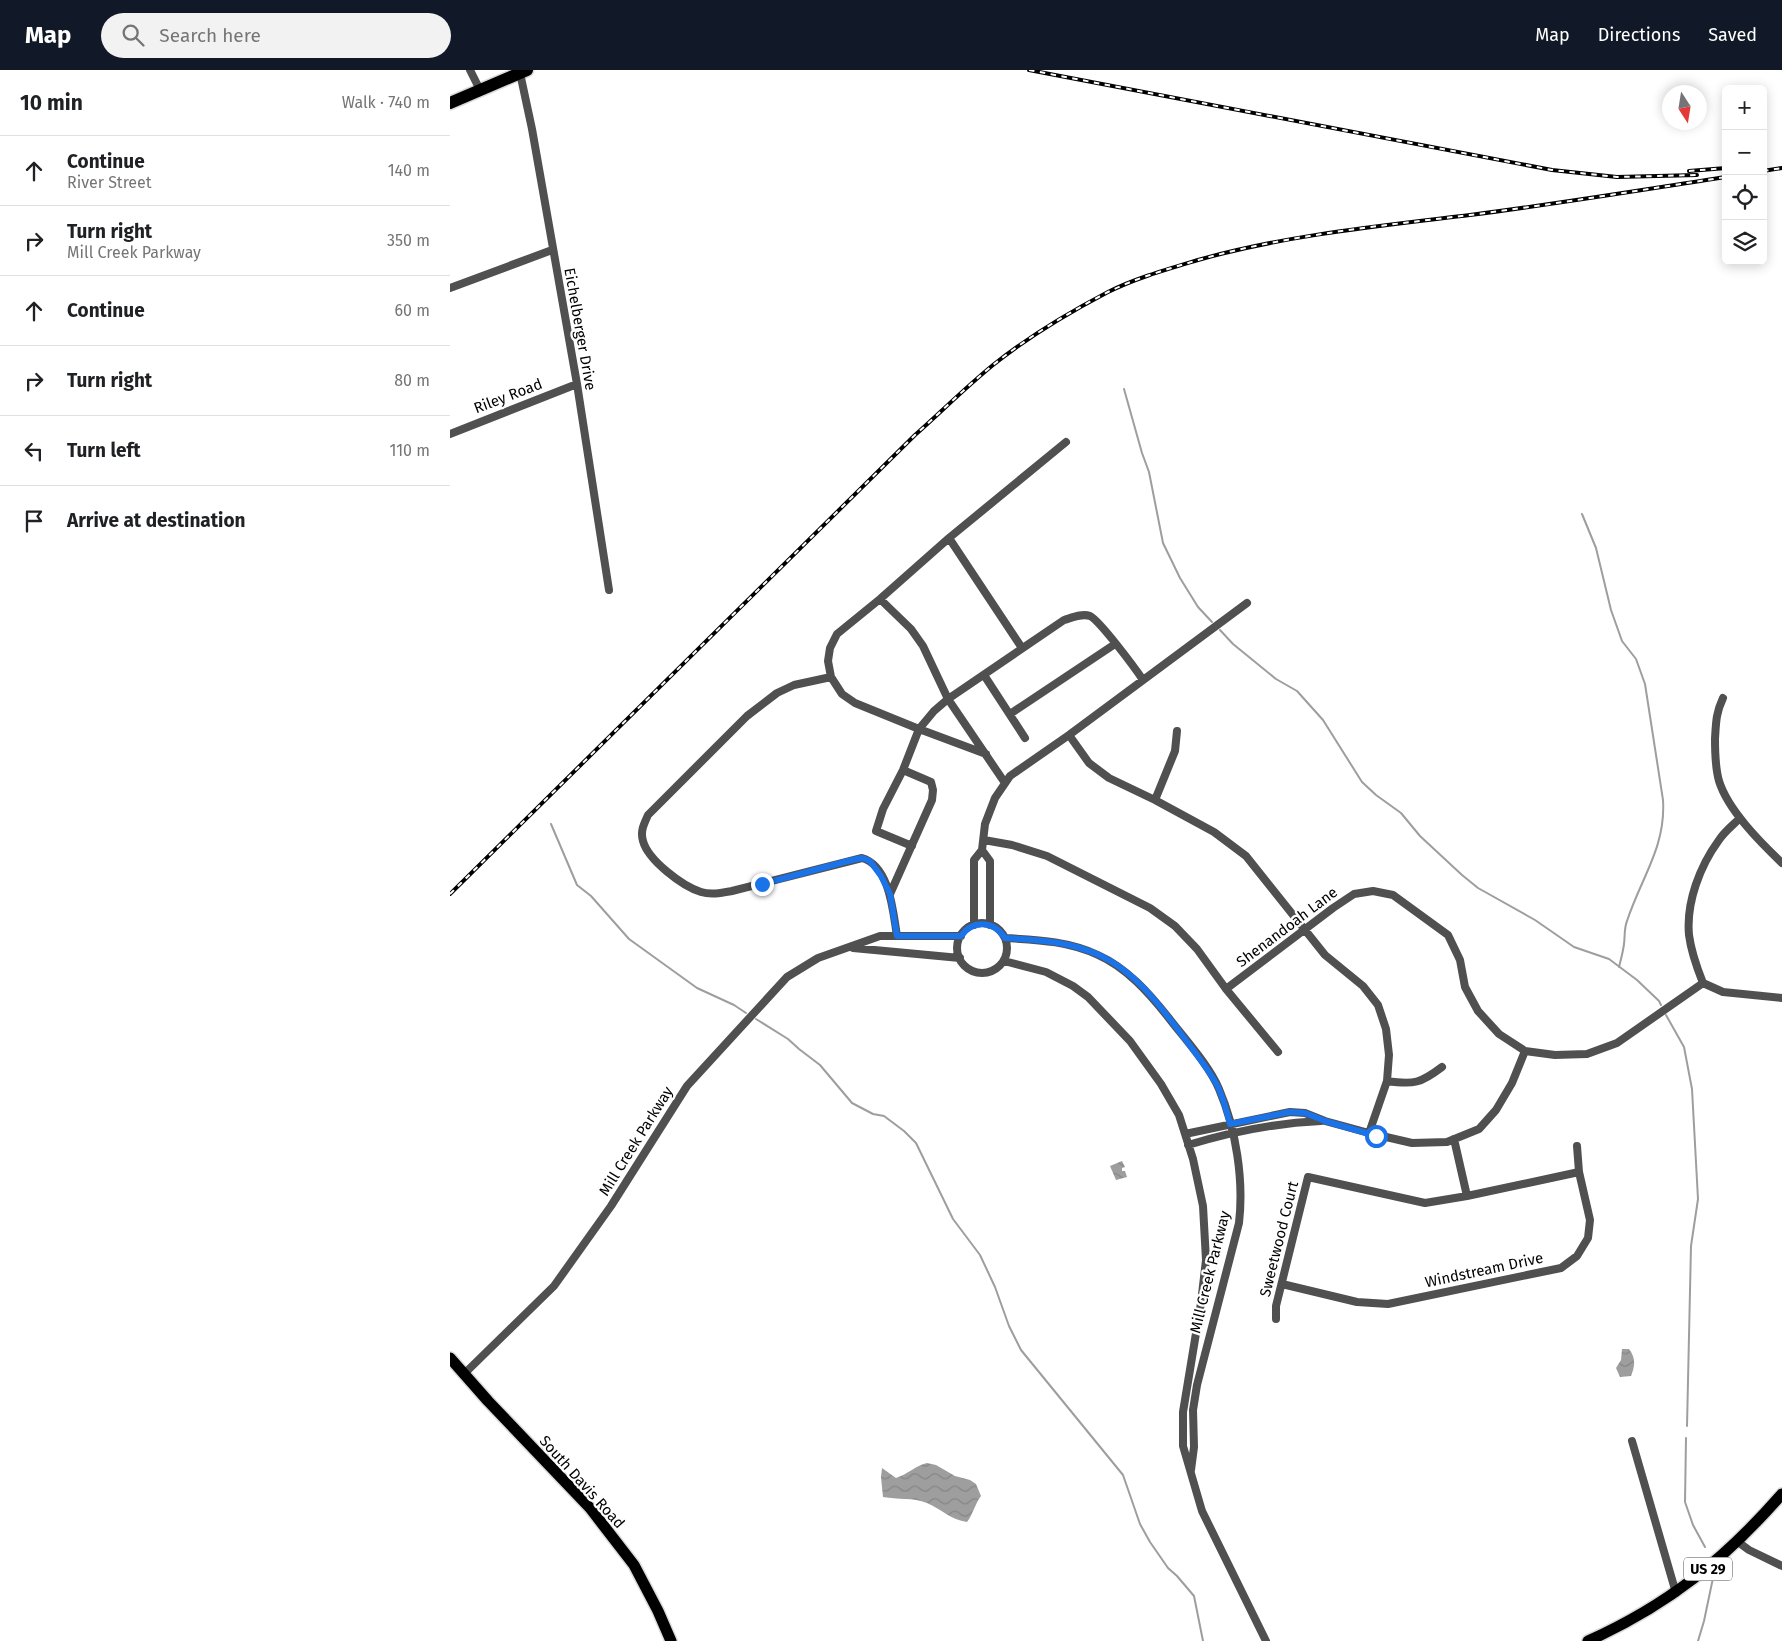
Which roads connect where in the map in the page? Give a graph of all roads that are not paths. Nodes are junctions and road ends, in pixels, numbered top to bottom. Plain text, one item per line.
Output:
1 (470, 70) edge
2 (524, 72) edge
3 (480, 90) junction
4 (450, 103) edge
5 (552, 250) junction
6 (450, 288) edge
7 (577, 384) junction
8 (450, 434) edge
9 (1066, 442) dead end
10 (949, 538) junction
11 (609, 590) dead end
12 (880, 599) junction
13 (1247, 602) dead end
14 (1115, 644) junction
15 (1022, 648) junction
16 (984, 674) junction
17 (831, 677) junction
18 (1143, 680) junction
19 (1723, 698) dead end
20 (948, 699) junction
21 (1010, 714) junction
22 (918, 730) junction
23 (1177, 731) dead end
24 (1069, 735) junction
25 (1025, 738) dead end
26 (986, 754) junction
27 (903, 770) junction
28 (1006, 783) junction
29 (1155, 800) junction
30 (1740, 818) junction
31 (984, 840) junction
32 (912, 846) junction
33 (982, 850) junction
34 (1782, 863) edge
35 (890, 894) junction
36 (974, 925) junction
37 (990, 925) junction
38 (1305, 929) junction
39 (897, 936) junction
40 (961, 936) junction
41 (1005, 938) junction
42 (851, 947) junction
43 (960, 958) junction
44 (1004, 961) junction
45 (1703, 983) junction
46 (1226, 990) junction
47 (1782, 998) edge
48 (1525, 1051) junction
49 (1278, 1052) dead end
50 (1442, 1067) dead end
51 (1387, 1081) junction
52 (1325, 1121) junction
53 (1230, 1124) junction
54 (1368, 1133) junction
55 (1185, 1134) junction
56 (1232, 1134) junction
57 (1454, 1139) junction
58 (1188, 1145) junction
59 (1577, 1146) dead end
60 (1579, 1172) junction
61 (1467, 1196) junction
62 (1282, 1284) junction
63 (1276, 1319) dead end
64 (450, 1358) edge
65 (464, 1374) junction
66 (1632, 1441) dead end
67 (1191, 1472) junction
68 (1782, 1494) edge
69 (1738, 1542) junction
70 (1782, 1566) edge
71 (1676, 1593) junction
72 (671, 1641) edge
73 (1266, 1641) edge
74 (1588, 1641) edge

1 - 3 street
2 - 3 highway
2 - 5 street, Eichelberger Drive
3 - 4 highway
5 - 6 street
5 - 7 street, Eichelberger Drive
7 - 8 street, Riley Road
7 - 11 street, Eichelberger Drive
9 - 10 street
10 - 12 street
10 - 15 street
12 - 17 street
12 - 20 street
13 - 18 street
14 - 15 street
14 - 18 street
14 - 21 street
15 - 16 street
16 - 20 street
16 - 21 street
17 - 22 street
17 - 35 street
18 - 24 street
19 - 30 street
20 - 22 street
20 - 26 street
21 - 25 street
22 - 26 street
22 - 27 street
23 - 29 street
24 - 28 street
24 - 29 street
26 - 28 street
27 - 32 street
27 - 32 street
28 - 31 street
29 - 38 street
30 - 34 street
30 - 45 street
31 - 33 street
31 - 46 street
32 - 35 street
33 - 36 street
33 - 37 street
35 - 39 street
36 - 37 street
36 - 40 street
37 - 41 street
38 - 46 street, Shenandoah Lane
38 - 48 street, Shenandoah Lane
38 - 51 street
39 - 40 street, Mill Creek Parkway
39 - 42 street, Mill Creek Parkway
40 - 43 street
41 - 44 street
41 - 53 street, Mill Creek Parkway
42 - 43 street
42 - 65 street, Mill Creek Parkway
43 - 44 street
44 - 55 street, Mill Creek Parkway
45 - 47 street
45 - 48 street
46 - 49 street
48 - 57 street
50 - 51 street
51 - 54 street
52 - 53 street
52 - 54 street
52 - 56 street
53 - 55 street
53 - 56 street, Mill Creek Parkway
54 - 57 street
55 - 58 street, Mill Creek Parkway
56 - 58 street
56 - 67 street, Mill Creek Parkway
57 - 61 street
58 - 67 street, Mill Creek Parkway
59 - 60 street, Windstream Drive
60 - 61 street, Sweetwood Court
60 - 62 street, Windstream Drive
61 - 62 street, Sweetwood Court
62 - 63 street, Sweetwood Court
64 - 65 main road, South Davis Road
65 - 72 main road, South Davis Road
66 - 71 street
67 - 73 street, Mill Creek Parkway
68 - 69 main road, US 29
69 - 70 street
69 - 71 main road, US 29
71 - 74 main road, US 29

